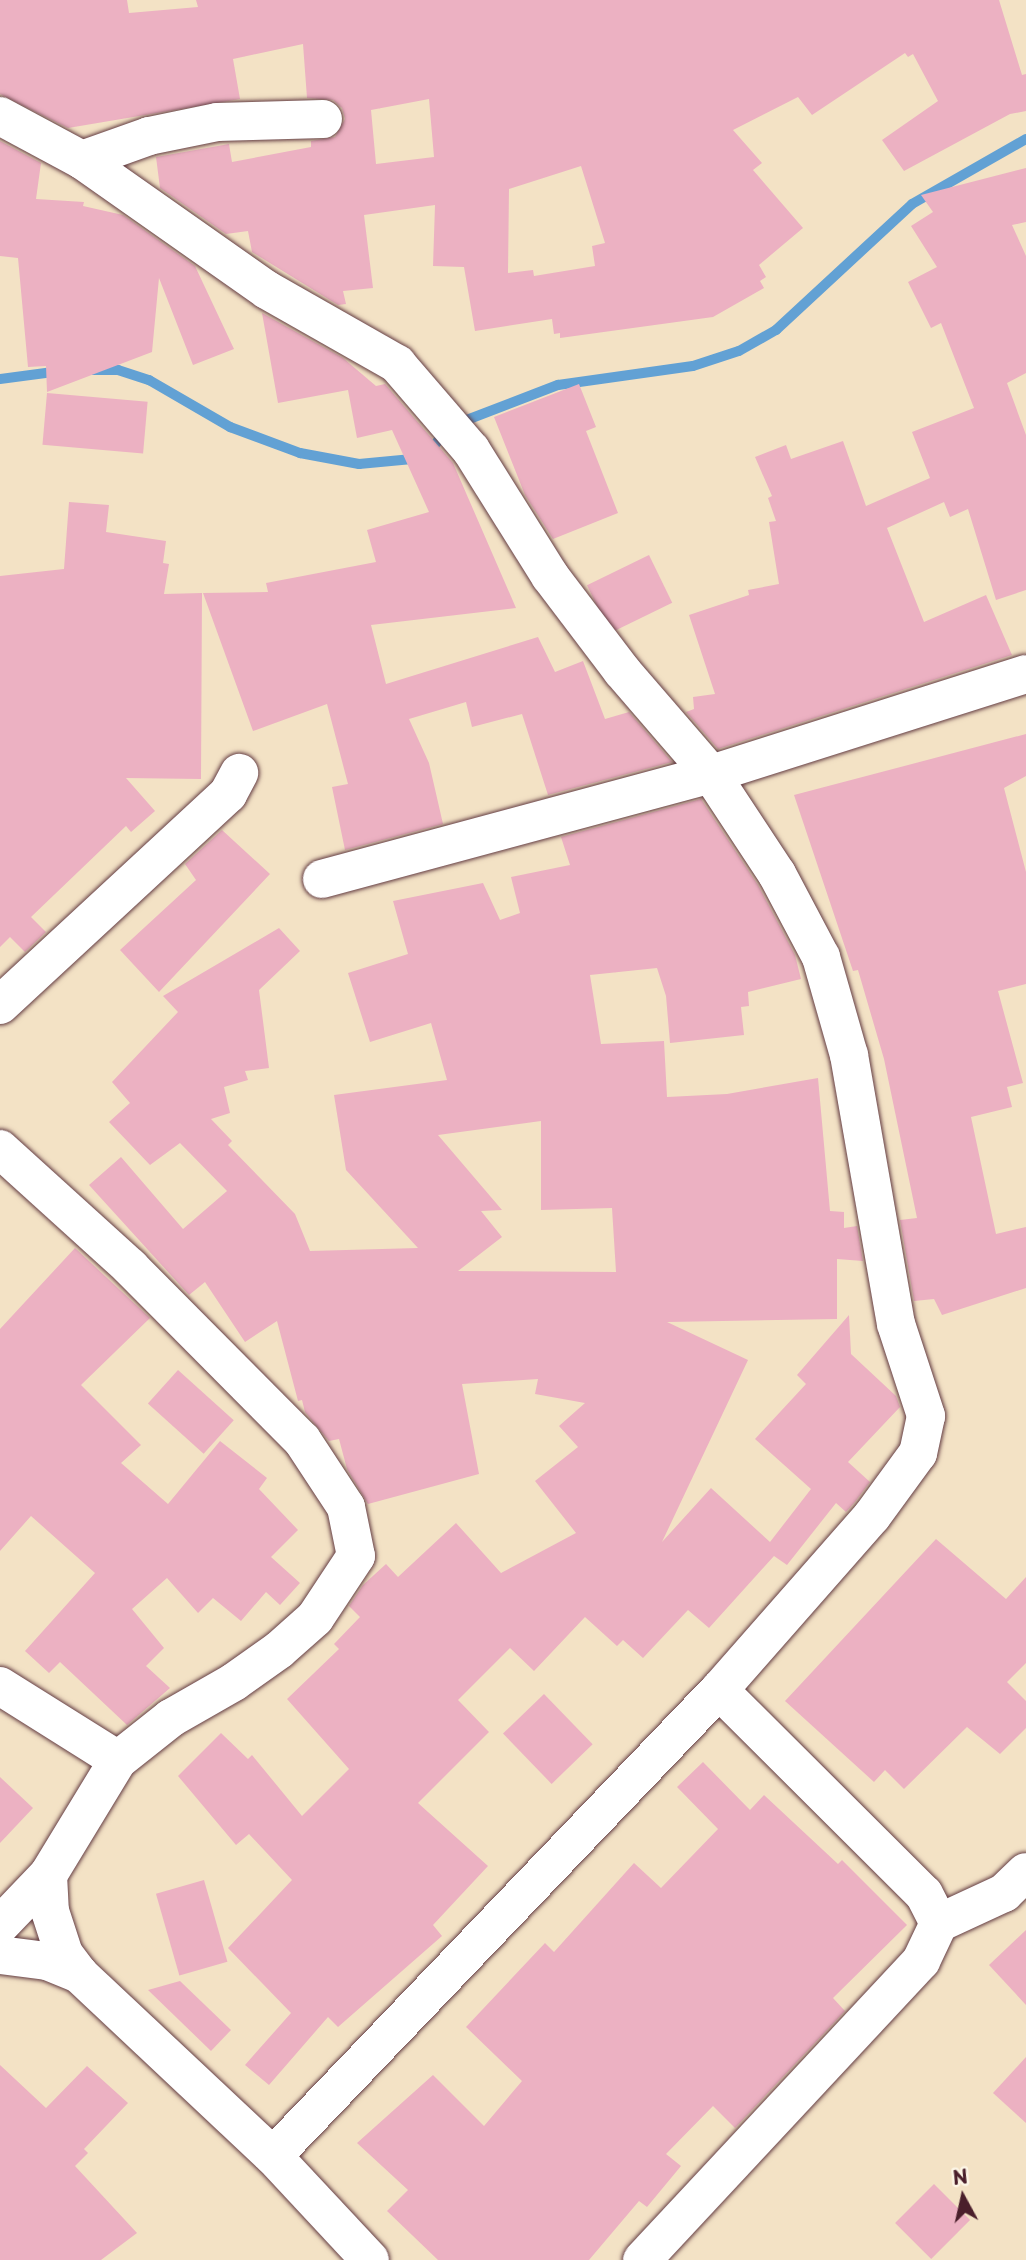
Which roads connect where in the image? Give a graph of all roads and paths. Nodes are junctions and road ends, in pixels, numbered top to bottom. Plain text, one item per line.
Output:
1 (0, 116) edge
2 (324, 119) dead end
3 (82, 160) junction
4 (1026, 674) edge
5 (239, 773) dead end
6 (711, 774) junction
7 (322, 879) dead end
8 (0, 1006) edge
9 (0, 1149) edge
10 (0, 1686) edge
11 (719, 1690) junction
12 (118, 1759) junction
13 (1026, 1872) edge
14 (48, 1875) junction
15 (939, 1923) junction
16 (0, 1925) edge
17 (0, 1955) edge
18 (79, 1974) junction
19 (273, 2156) junction
20 (370, 2260) edge
21 (642, 2260) edge

1 - 3 street
2 - 3 street
3 - 6 street
4 - 6 street
5 - 8 street
6 - 7 street
6 - 11 street
9 - 12 street
10 - 12 street
11 - 15 street
11 - 19 street
12 - 14 street
13 - 15 street
14 - 16 street
14 - 18 street
15 - 21 street
17 - 18 street
18 - 19 street
19 - 20 street

